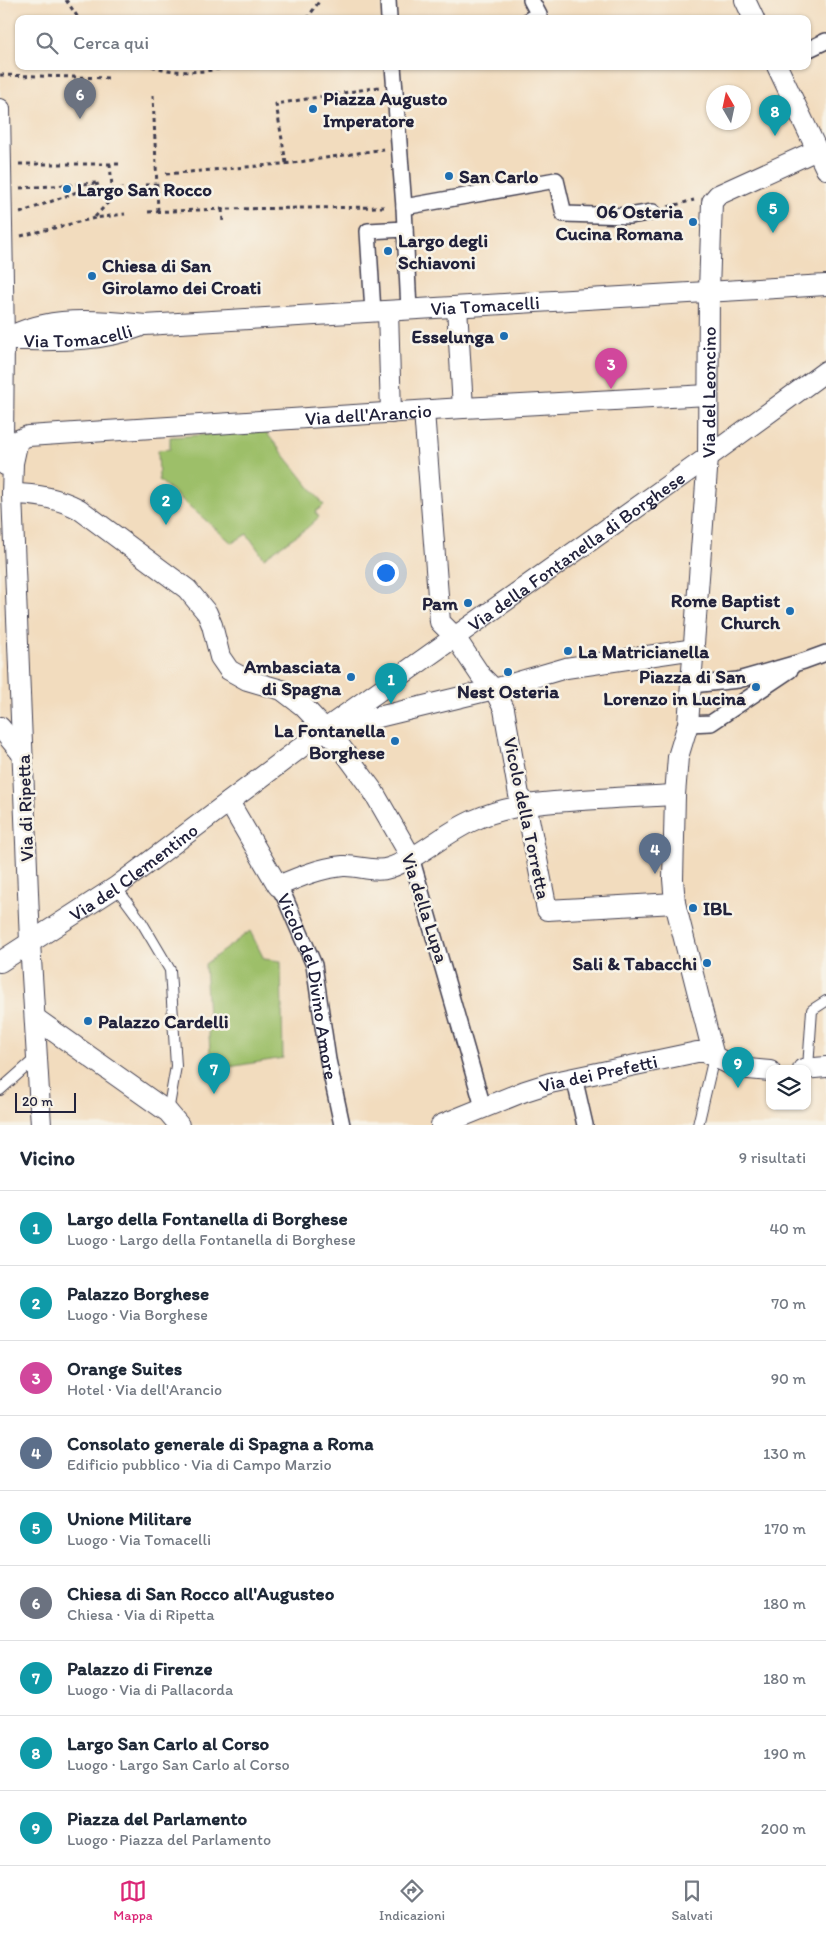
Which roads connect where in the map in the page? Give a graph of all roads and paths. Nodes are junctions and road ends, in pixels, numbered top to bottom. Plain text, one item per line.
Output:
1 (66, 0) edge
2 (320, 0) edge
3 (388, 0) edge
4 (531, 0) edge
5 (745, 0) edge
6 (76, 15) edge
7 (310, 15) edge
8 (389, 15) edge
9 (539, 15) edge
10 (752, 15) edge
11 (826, 41) edge
12 (811, 48) edge
13 (173, 70) edge
14 (217, 70) edge
15 (393, 70) edge
16 (779, 70) edge
17 (208, 72) joint
18 (0, 75) edge
19 (111, 78) dead end
20 (374, 88) dead end
21 (153, 95) dead end
22 (0, 109) edge
23 (382, 149) dead end
24 (817, 150) junction
25 (1, 164) edge
26 (110, 164) junction
27 (120, 164) dead end
28 (286, 164) junction
29 (826, 168) edge
30 (166, 174) dead end
31 (156, 184) junction
32 (145, 185) dead end
33 (122, 187) dead end
34 (20, 188) dead end
35 (113, 198) junction
36 (709, 198) junction
37 (404, 207) junction
38 (222, 209) junction
39 (158, 211) junction
40 (148, 212) dead end
41 (654, 212) joint
42 (125, 214) dead end
43 (95, 218) junction
44 (223, 223) dead end
45 (3, 228) junction
46 (405, 229) junction
47 (826, 285) edge
48 (709, 291) junction
49 (457, 307) junction
50 (409, 310) junction
51 (380, 311) junction
52 (2, 340) edge
53 (826, 371) edge
54 (708, 396) junction
55 (463, 408) junction
56 (424, 411) junction
57 (392, 413) junction
58 (2, 424) edge
59 (708, 457) junction
60 (12, 494) junction
61 (455, 637) junction
62 (695, 649) junction
63 (826, 653) edge
64 (804, 661) junction
65 (692, 685) junction
66 (494, 690) junction
67 (688, 724) junction
68 (0, 727) edge
69 (324, 730) junction
70 (22, 754) junction
71 (675, 796) junction
72 (231, 800) junction
73 (526, 804) junction
74 (411, 857) junction
75 (278, 886) junction
76 (116, 887) junction
77 (676, 903) junction
78 (30, 942) junction
79 (0, 962) edge
80 (826, 1001) edge
81 (35, 1018) junction
82 (37, 1057) junction
83 (714, 1057) junction
84 (808, 1065) edge
85 (826, 1067) edge
86 (811, 1068) edge
87 (766, 1070) edge
88 (574, 1078) junction
89 (0, 1090) edge
90 (483, 1107) junction
91 (174, 1119) edge
92 (41, 1125) edge
93 (342, 1125) edge
94 (441, 1125) edge
95 (586, 1125) edge
96 (698, 1125) edge

1 - 6 path
2 - 7 path
3 - 8 street
4 - 9 street
5 - 10 street
11 - 12 street
13 - 17 path
14 - 17 path
15 - 37 street
16 - 24 street
18 - 19 path
20 - 28 path
21 - 31 path
22 - 25 street
23 - 28 path
24 - 29 street
24 - 36 street
25 - 26 path
25 - 45 street
26 - 27 path
26 - 35 path
28 - 30 path
31 - 32 path
31 - 39 path
33 - 35 path
34 - 45 path
35 - 43 path
36 - 41 path
36 - 48 street, Via del Leoncino
37 - 38 path
37 - 41 street
37 - 46 street
38 - 39 path
38 - 44 path
39 - 40 path
42 - 43 path
43 - 45 path
45 - 52 street
46 - 50 street
46 - 51 street
47 - 48 street, Via Tomacelli
48 - 49 street, Via Tomacelli
48 - 54 street, Via del Leoncino
49 - 50 street, Via Tomacelli
49 - 55 street
50 - 51 street, Via Tomacelli
51 - 52 street, Via Tomacelli
51 - 57 street
52 - 58 street
53 - 59 street, Via della Fontanella di Borghese
54 - 55 street, Via dell'Arancio
54 - 59 street, Via del Leoncino
55 - 56 street, Via dell'Arancio
56 - 57 street, Via dell'Arancio
56 - 61 street, Vicolo della Torretta
57 - 60 street, Via dell'Arancio
58 - 60 street
59 - 61 street, Via della Fontanella di Borghese
59 - 62 street, Via del Leoncino
60 - 69 street, Via della Lupa
60 - 70 street, Via di Ripetta
61 - 66 street, Vicolo della Torretta
61 - 69 street, Via della Fontanella di Borghese
62 - 65 street, Via del Leoncino
62 - 66 street
63 - 64 street
64 - 65 street
64 - 67 street
65 - 67 street, Via del Leoncino
66 - 69 street
66 - 73 street, Vicolo della Torretta
67 - 71 street, Via del Leoncino
68 - 70 street
69 - 72 street, Via della Fontanella di Borghese
69 - 74 street, Via della Lupa
70 - 78 street, Via di Ripetta
71 - 73 street
71 - 77 street, Via del Leoncino
72 - 75 street, Vicolo del Divino Amore
72 - 76 street, Via del Clementino
73 - 74 street
73 - 77 street, Vicolo della Torretta
74 - 75 street
74 - 90 street, Via della Lupa
75 - 93 street, Vicolo del Divino Amore
76 - 78 street, Via del Clementino
76 - 91 lane
77 - 83 street, Via del Leoncino
78 - 79 street, Via del Clementino
78 - 81 street, Via di Ripetta
80 - 84 lane
81 - 82 street, Via di Ripetta
81 - 91 street
82 - 89 lane
82 - 92 street, Via di Ripetta
83 - 87 street, Via dei Prefetti
83 - 88 street, Via dei Prefetti
83 - 96 lane
85 - 86 street
88 - 90 street, Via dei Prefetti
88 - 95 street
90 - 94 street, Via dei Prefetti

